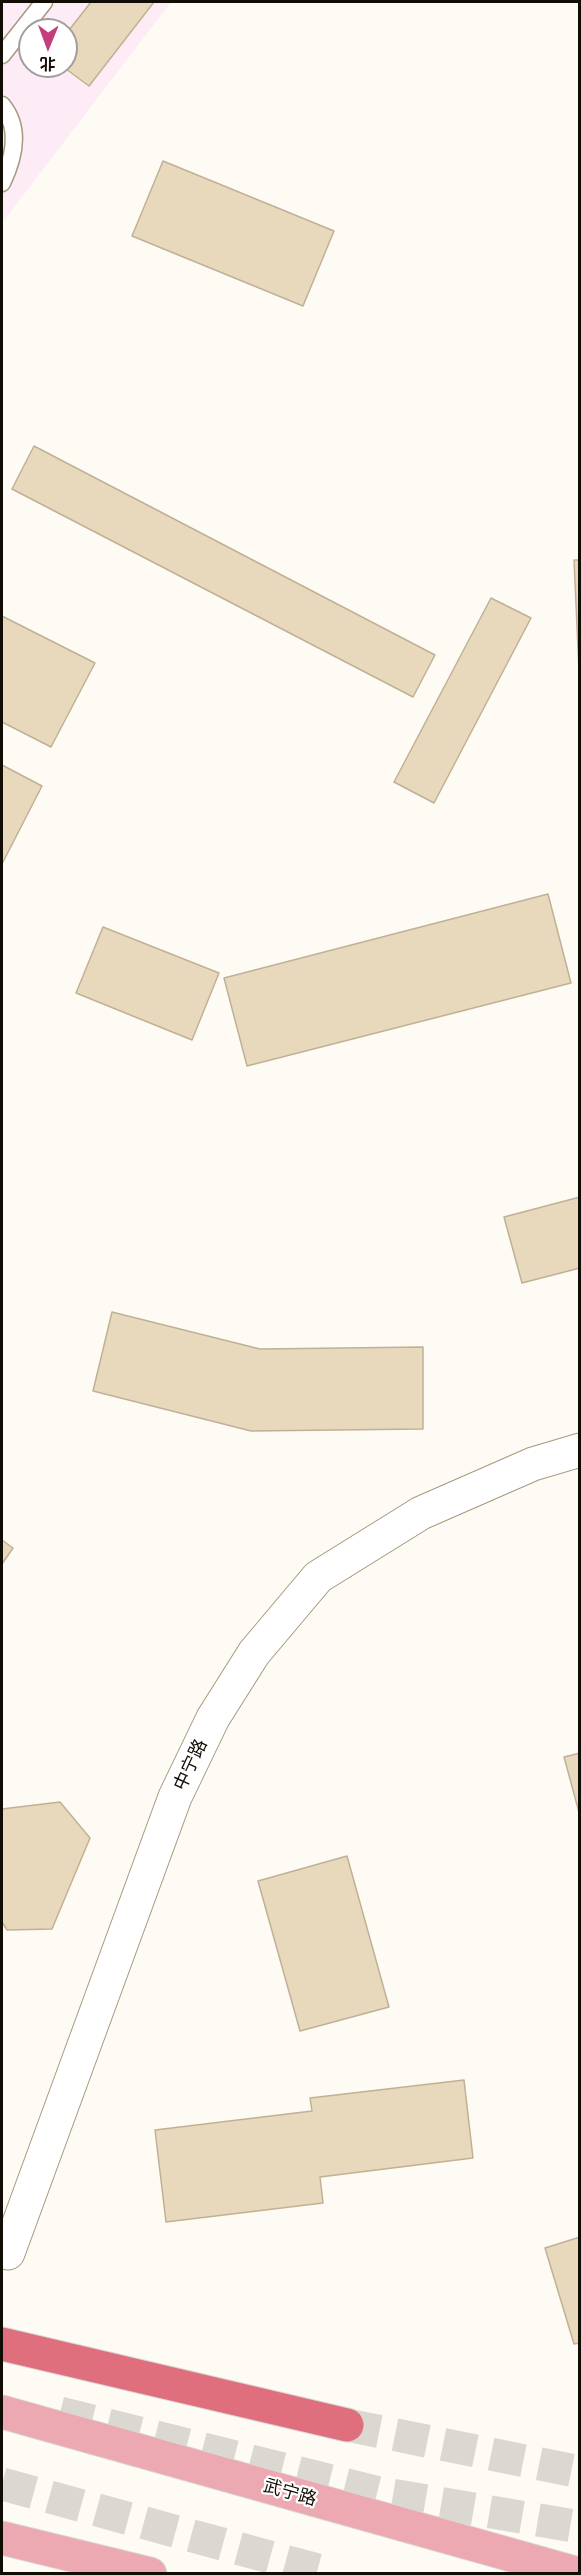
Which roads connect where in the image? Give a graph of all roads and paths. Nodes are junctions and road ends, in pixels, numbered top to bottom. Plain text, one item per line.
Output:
1 (44, 2) edge
2 (2, 55) edge
3 (2, 105) edge
4 (2, 183) edge
5 (579, 1450) edge
6 (8, 2253) dead end
7 (2, 2344) edge
8 (2, 2412) edge
9 (346, 2425) tunnel mouth
10 (2, 2538) edge
11 (150, 2574) edge
12 (579, 2574) edge

1 - 2 lane
3 - 4 lane
5 - 6 street, 中宁路
7 - 9 highway
8 - 12 main road, 武宁路
10 - 11 main road

